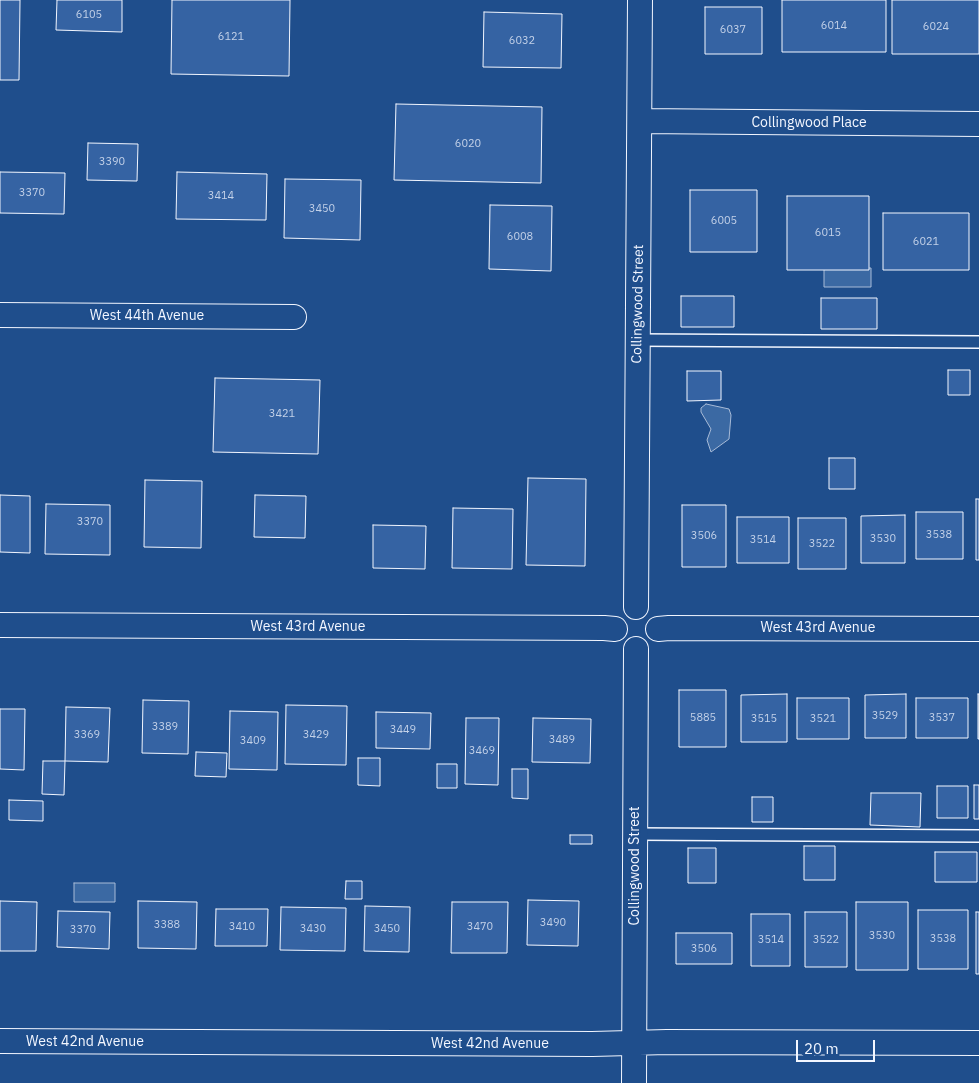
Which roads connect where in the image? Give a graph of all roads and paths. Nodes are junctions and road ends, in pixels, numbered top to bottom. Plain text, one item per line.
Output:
1 (640, 0) edge
2 (640, 122) junction
3 (979, 124) edge
4 (0, 316) edge
5 (294, 317) dead end
6 (637, 340) junction
7 (979, 342) edge
8 (636, 607) junction
9 (0, 625) edge
10 (979, 629) edge
11 (615, 630) junction
12 (658, 630) junction
13 (636, 649) junction
14 (636, 834) junction
15 (979, 836) edge
16 (0, 1041) edge
17 (979, 1043) edge
18 (634, 1044) junction
19 (634, 1083) edge

1 - 2 street, Collingwood Street
2 - 3 street, Collingwood Place
2 - 6 street, Collingwood Street
4 - 5 street, West 44th Avenue
6 - 7 lane
6 - 8 street, Collingwood Street
8 - 11 street
8 - 12 street
9 - 11 street, West 43rd Avenue
10 - 12 street, West 43rd Avenue
11 - 13 street
12 - 13 street
13 - 14 street, Collingwood Street
14 - 15 lane
14 - 18 street, Collingwood Street
16 - 18 street, West 42nd Avenue
17 - 18 street, West 42nd Avenue
18 - 19 street, Collingwood Street

